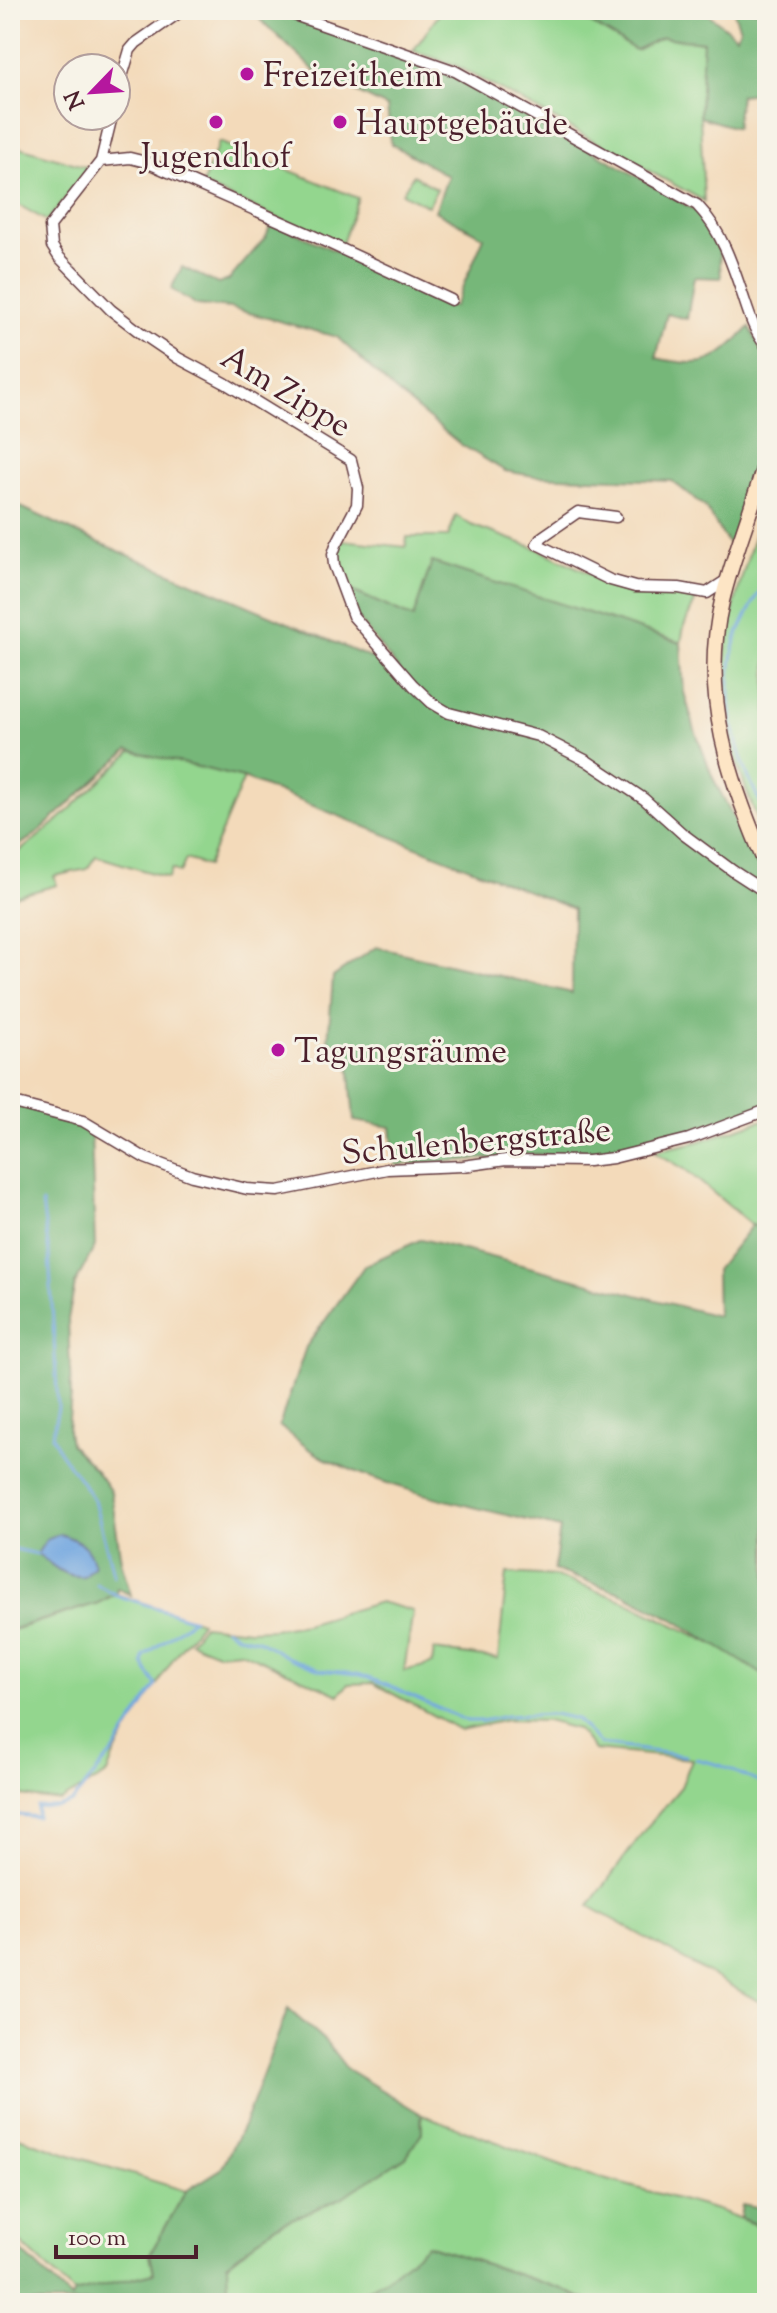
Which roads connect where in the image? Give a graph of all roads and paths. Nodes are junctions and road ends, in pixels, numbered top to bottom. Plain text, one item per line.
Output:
1 (183, 10) edge
2 (280, 10) edge
3 (129, 52) edge
4 (108, 132) edge
5 (101, 161) junction
6 (451, 300) dead end
7 (767, 347) edge
8 (767, 454) edge
9 (616, 517) dead end
10 (727, 580) junction
11 (767, 867) edge
12 (767, 893) edge
13 (10, 1102) edge
14 (767, 1110) edge

1 - 3 street
2 - 7 street
4 - 5 street, Am Zippe
5 - 6 street
5 - 12 street, Am Zippe
8 - 10 main road
9 - 10 street
10 - 11 main road
13 - 14 street, Schulenbergstraße

